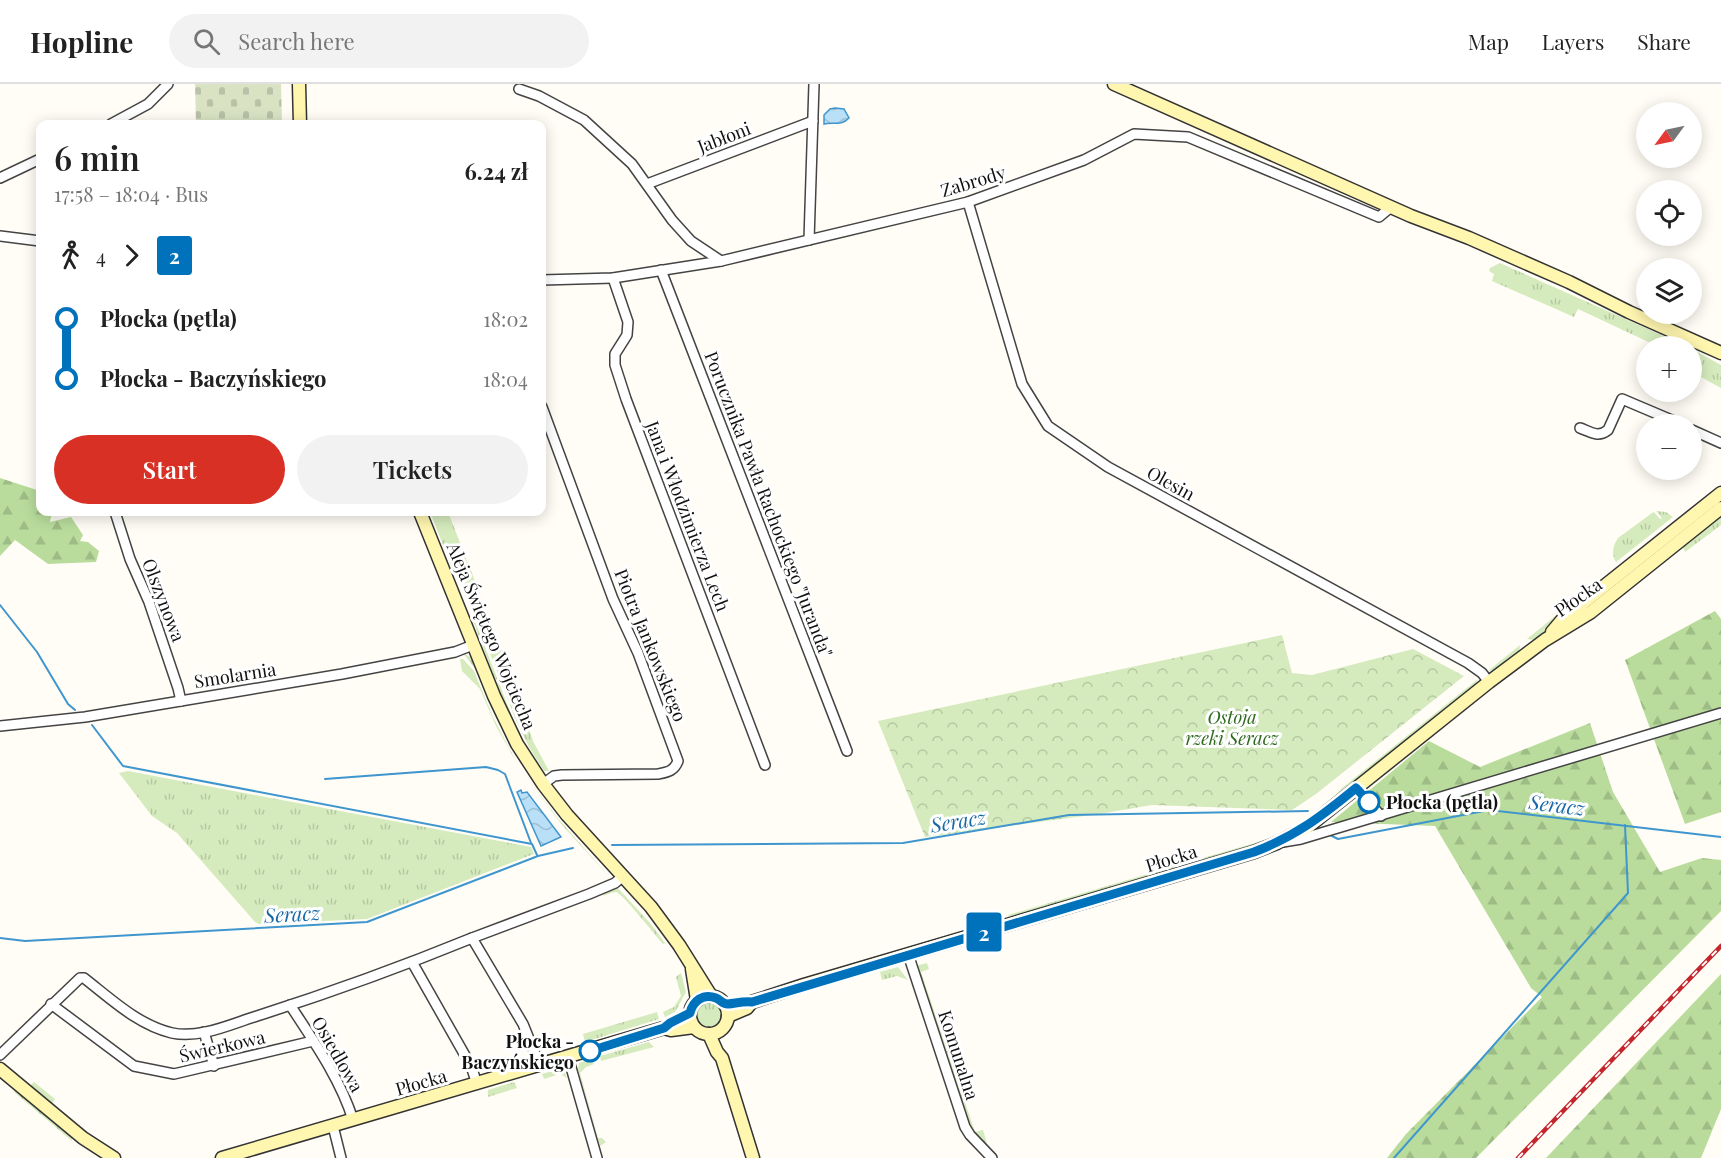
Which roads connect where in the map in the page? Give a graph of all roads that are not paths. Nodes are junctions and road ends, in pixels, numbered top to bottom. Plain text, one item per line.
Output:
1 (168, 84) edge
2 (299, 84) edge
3 (814, 84) edge
4 (1114, 84) edge
5 (519, 89) dead end
6 (118, 120) edge
7 (300, 120) edge
8 (813, 121) junction
9 (36, 161) edge
10 (0, 178) edge
11 (647, 184) junction
12 (968, 202) junction
13 (1391, 207) junction
14 (0, 236) edge
15 (36, 240) edge
16 (809, 240) junction
17 (721, 261) junction
18 (661, 270) junction
19 (613, 278) junction
20 (546, 280) edge
21 (1680, 336) edge
22 (1702, 345) edge
23 (1702, 349) edge
24 (1721, 353) edge
25 (1721, 360) edge
26 (1657, 414) edge
27 (546, 418) edge
28 (1580, 428) dead end
29 (1702, 434) edge
30 (1721, 443) edge
31 (1721, 493) edge
32 (1721, 508) edge
33 (116, 516) edge
34 (422, 516) edge
35 (1690, 525) junction
36 (473, 645) junction
37 (1489, 682) junction
38 (181, 701) junction
39 (1721, 713) edge
40 (0, 726) edge
41 (847, 751) dead end
42 (765, 765) dead end
43 (543, 784) junction
44 (1356, 788) junction
45 (1381, 816) junction
46 (1277, 843) junction
47 (623, 876) junction
48 (472, 938) junction
49 (908, 954) junction
50 (412, 962) junction
51 (692, 969) junction
52 (711, 996) junction
53 (697, 1000) junction
54 (752, 1002) junction
55 (724, 1003) junction
56 (51, 1004) junction
57 (290, 1005) junction
58 (690, 1013) junction
59 (728, 1016) junction
60 (694, 1027) junction
61 (664, 1028) junction
62 (204, 1032) junction
63 (714, 1032) junction
64 (313, 1041) junction
65 (0, 1055) edge
66 (568, 1057) junction
67 (213, 1066) junction
68 (540, 1066) junction
69 (0, 1069) edge
70 (477, 1084) junction
71 (353, 1120) junction
72 (333, 1126) junction
73 (83, 1138) junction
74 (100, 1158) edge
75 (114, 1158) edge
76 (222, 1158) edge
77 (341, 1158) edge
78 (597, 1158) edge
79 (753, 1158) edge
80 (992, 1158) edge

1 - 6 street
2 - 7 street
3 - 8 street
4 - 13 street
5 - 11 street
8 - 11 street, Jabłoni
8 - 16 street
9 - 10 street
11 - 17 street
12 - 13 street, Zabrody
12 - 16 street, Zabrody
12 - 37 street, Olesin
13 - 21 street
14 - 15 street
16 - 17 street, Zabrody
17 - 18 street, Zabrody
18 - 19 street, Zabrody
18 - 41 street, Porucznika Pawła Rachockiego "Juranda"
19 - 20 street, Zabrody
19 - 42 street, Jana i Włodzimierza Lech
22 - 24 street
23 - 25 street
26 - 28 street
27 - 43 street, Piotra Jankowskiego
29 - 30 street
31 - 35 street, Płocka
32 - 35 street, Płocka
33 - 38 street, Olszynowa
34 - 36 street, Aleja Świętego Wojciecha
35 - 37 street, Płocka
36 - 38 street, Smolarnia
36 - 43 street, Aleja Świętego Wojciecha
37 - 44 street, Płocka
38 - 40 street, Smolarnia
39 - 45 street
43 - 47 street, Aleja Świętego Wojciecha
44 - 45 street
44 - 46 street, Płocka
45 - 46 street
46 - 49 street, Płocka
47 - 48 street
47 - 51 street, Aleja Świętego Wojciecha
48 - 50 street
48 - 68 street
49 - 54 street, Płocka
49 - 80 street, Komunalna
50 - 57 street
50 - 70 street
51 - 52 street, Aleja Świętego Wojciecha
51 - 53 street, Aleja Świętego Wojciecha
52 - 53 street
52 - 55 street
53 - 58 street
54 - 55 street, Płocka
54 - 59 street, Płocka
55 - 59 street
56 - 62 street
56 - 65 street
56 - 67 street, Świerkowa
57 - 62 street
57 - 64 street, Osiedlowa
58 - 60 street
58 - 61 street, Płocka
59 - 63 street
60 - 61 street, Płocka
60 - 63 street
61 - 66 street, Płocka
62 - 67 street
63 - 79 street
64 - 67 street, Świerkowa
64 - 71 street, Osiedlowa
66 - 68 street, Płocka
66 - 78 street
68 - 70 street, Płocka
69 - 73 street
70 - 71 street, Płocka
71 - 72 street, Płocka
72 - 76 street, Płocka
72 - 77 street
73 - 74 street
73 - 75 street

